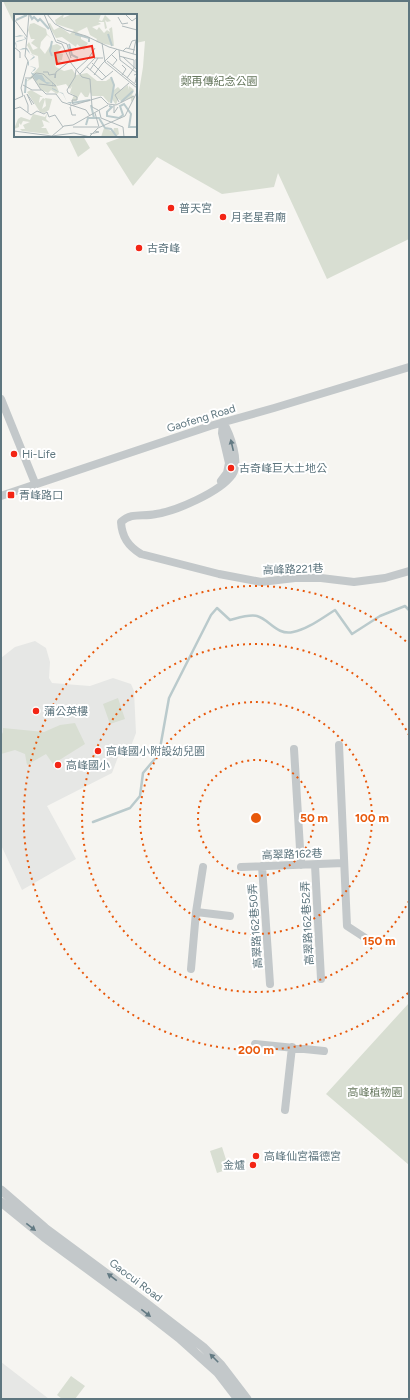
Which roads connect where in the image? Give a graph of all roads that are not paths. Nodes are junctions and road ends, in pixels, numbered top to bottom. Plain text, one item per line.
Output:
1 (409, 367) edge
2 (1, 399) edge
3 (224, 422) junction
4 (35, 483) junction
5 (1, 496) edge
6 (409, 571) edge
7 (339, 745) dead end
8 (294, 749) dead end
9 (344, 863) junction
10 (301, 865) junction
11 (315, 865) junction
12 (262, 866) junction
13 (203, 867) dead end
14 (241, 867) dead end
15 (196, 912) junction
16 (230, 916) dead end
17 (370, 941) dead end
18 (191, 969) dead end
19 (321, 979) dead end
20 (270, 984) dead end
21 (255, 1044) dead end
22 (292, 1047) junction
23 (324, 1051) dead end
24 (285, 1110) dead end
25 (1, 1190) edge
26 (1, 1202) edge
27 (238, 1399) edge
28 (248, 1399) edge

1 - 3 street, Gaofeng Road
2 - 4 street
3 - 4 street, Gaofeng Road
3 - 6 street, 高峰路221巷
4 - 5 street, Gaofeng Road
7 - 9 street
8 - 10 street
9 - 11 street, 高翠路162巷
9 - 17 street
10 - 11 street, 高翠路162巷
10 - 12 street, 高翠路162巷
11 - 19 street, 高翠路162巷52弄
12 - 14 street, 高翠路162巷
12 - 20 street, 高翠路162巷50弄
13 - 15 street
15 - 16 street
15 - 18 street
21 - 22 street
22 - 23 street
22 - 24 street
28 -> 25 street, Gaocui Road
26 -> 27 street, Gaocui Road

